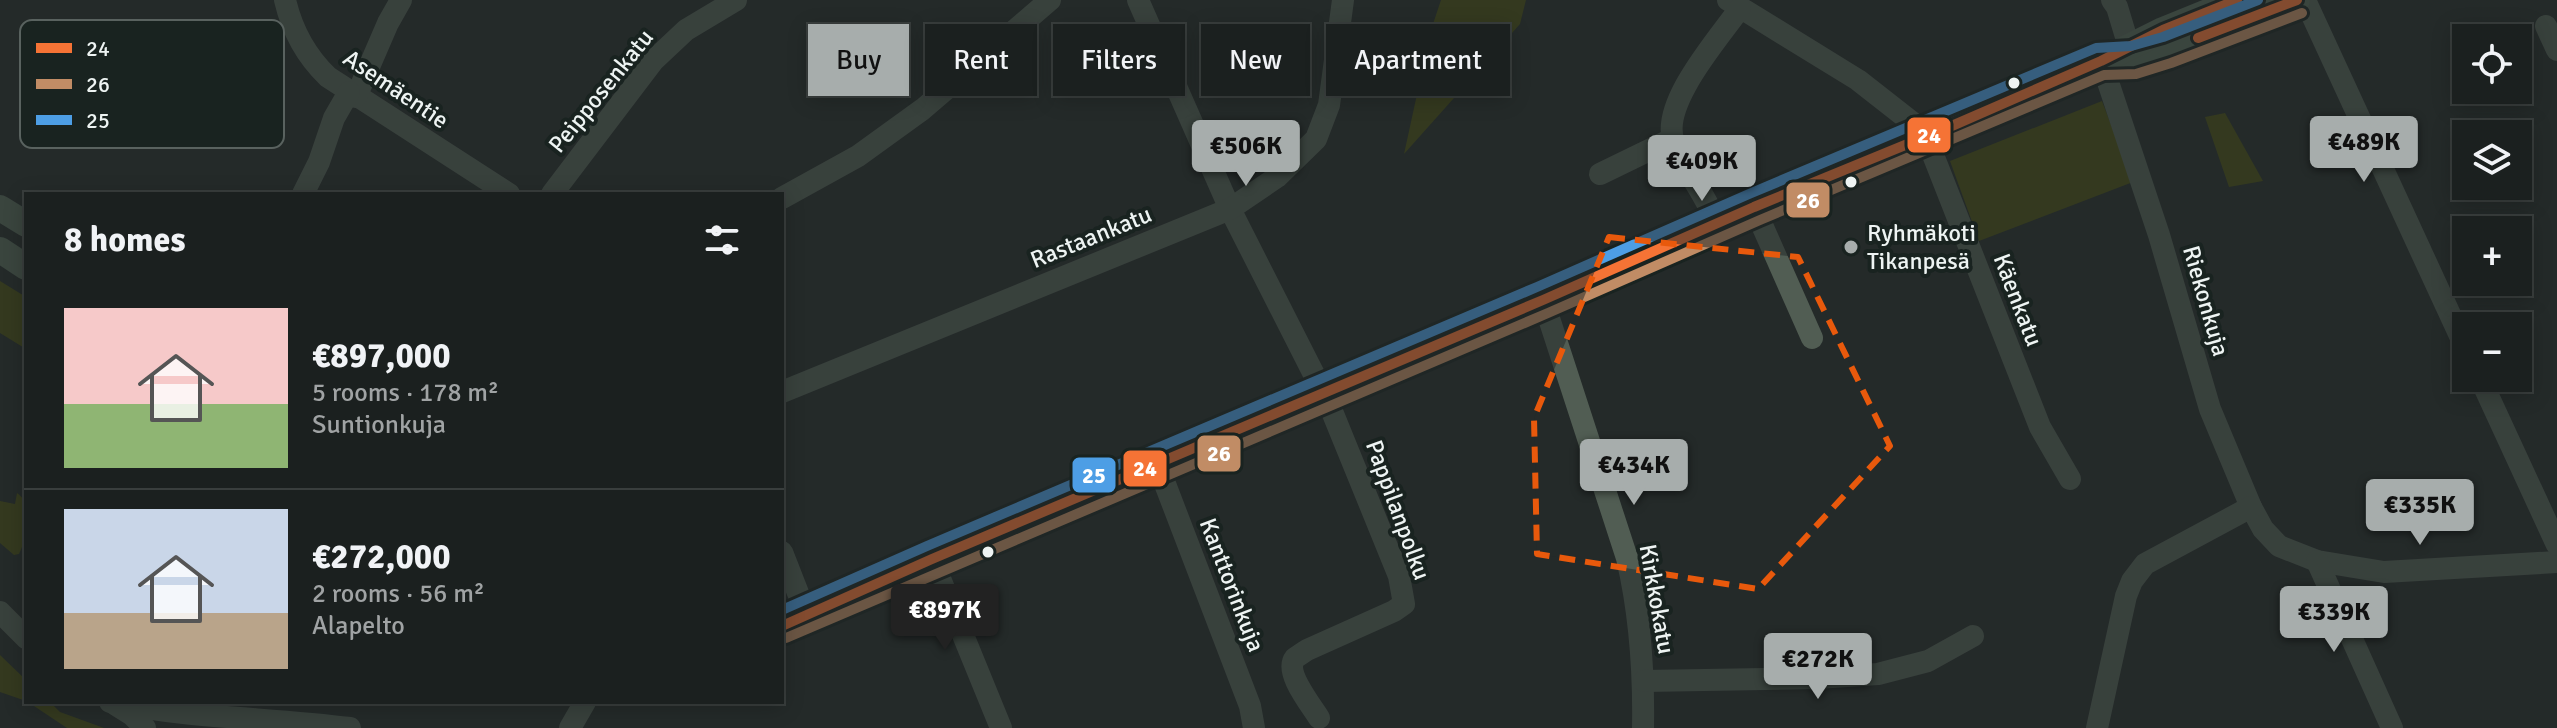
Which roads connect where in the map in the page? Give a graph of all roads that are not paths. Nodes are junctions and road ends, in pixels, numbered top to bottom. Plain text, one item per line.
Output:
1 (285, 0) edge
2 (401, 0) edge
3 (736, 0) edge
4 (1050, 0) edge
5 (1138, 0) edge
6 (1343, 0) edge
7 (2112, 0) edge
8 (2237, 0) edge
9 (2297, 0) edge
10 (2305, 0) edge
11 (1734, 4) edge
12 (2546, 26) dead end
13 (2557, 50) edge
14 (2131, 54) junction
15 (2101, 61) junction
16 (353, 94) junction
17 (1926, 137) junction
18 (1672, 139) junction
19 (1600, 174) dead end
20 (304, 192) edge
21 (506, 192) edge
22 (554, 192) edge
23 (784, 197) edge
24 (1754, 207) junction
25 (0, 208) edge
26 (1230, 209) junction
27 (24, 223) edge
28 (1717, 224) junction
29 (0, 250) edge
30 (24, 266) edge
31 (1543, 300) junction
32 (2452, 319) edge
33 (1812, 338) dead end
34 (784, 391) edge
35 (1323, 392) junction
36 (2486, 392) edge
37 (1157, 463) junction
38 (2070, 479) dead end
39 (2251, 507) junction
40 (2557, 545) edge
41 (932, 559) junction
42 (2317, 561) junction
43 (2557, 562) edge
44 (784, 570) edge
45 (2, 614) edge
46 (790, 622) edge
47 (24, 636) edge
48 (1973, 636) dead end
49 (1644, 681) junction
50 (114, 704) edge
51 (124, 704) edge
52 (584, 704) edge
53 (216, 718) junction
54 (1319, 718) dead end
55 (145, 728) edge
56 (188, 728) edge
57 (350, 728) edge
58 (570, 728) edge
59 (1001, 728) edge
60 (1254, 728) edge
61 (1643, 728) edge
62 (2097, 728) edge
63 (2392, 728) edge

1 - 16 street, Asemäentie
2 - 16 street
3 - 22 street, Peipposenkatu
4 - 23 street
5 - 26 street
6 - 26 street, Rastaankatu
7 - 14 street
8 - 14 main road
9 - 14 main road
10 - 32 street
11 - 17 street
11 - 18 street
12 - 13 street
14 - 15 main road
15 - 17 main road
15 - 39 street, Riekonkuja
16 - 20 street
16 - 21 street, Asemäentie
17 - 24 main road
17 - 38 street, Käenkatu
18 - 19 street
18 - 28 street
24 - 28 main road
24 - 33 street
25 - 27 main road
26 - 34 street, Rastaankatu
26 - 35 street
28 - 31 main road
29 - 30 main road
31 - 35 main road
31 - 49 street, Kirkkokatu
35 - 37 main road
35 - 54 street, Pappilanpolku
36 - 40 street
37 - 41 main road
37 - 60 street, Kanttorinkuja
39 - 42 street, Riekonkuja
39 - 62 street
41 - 46 main road
41 - 59 street
42 - 43 street
42 - 63 street
44 - 46 street
45 - 47 street
48 - 49 street
49 - 61 street, Kirkkokatu
50 - 55 street
51 - 53 street
52 - 58 street
53 - 56 street
53 - 57 street

